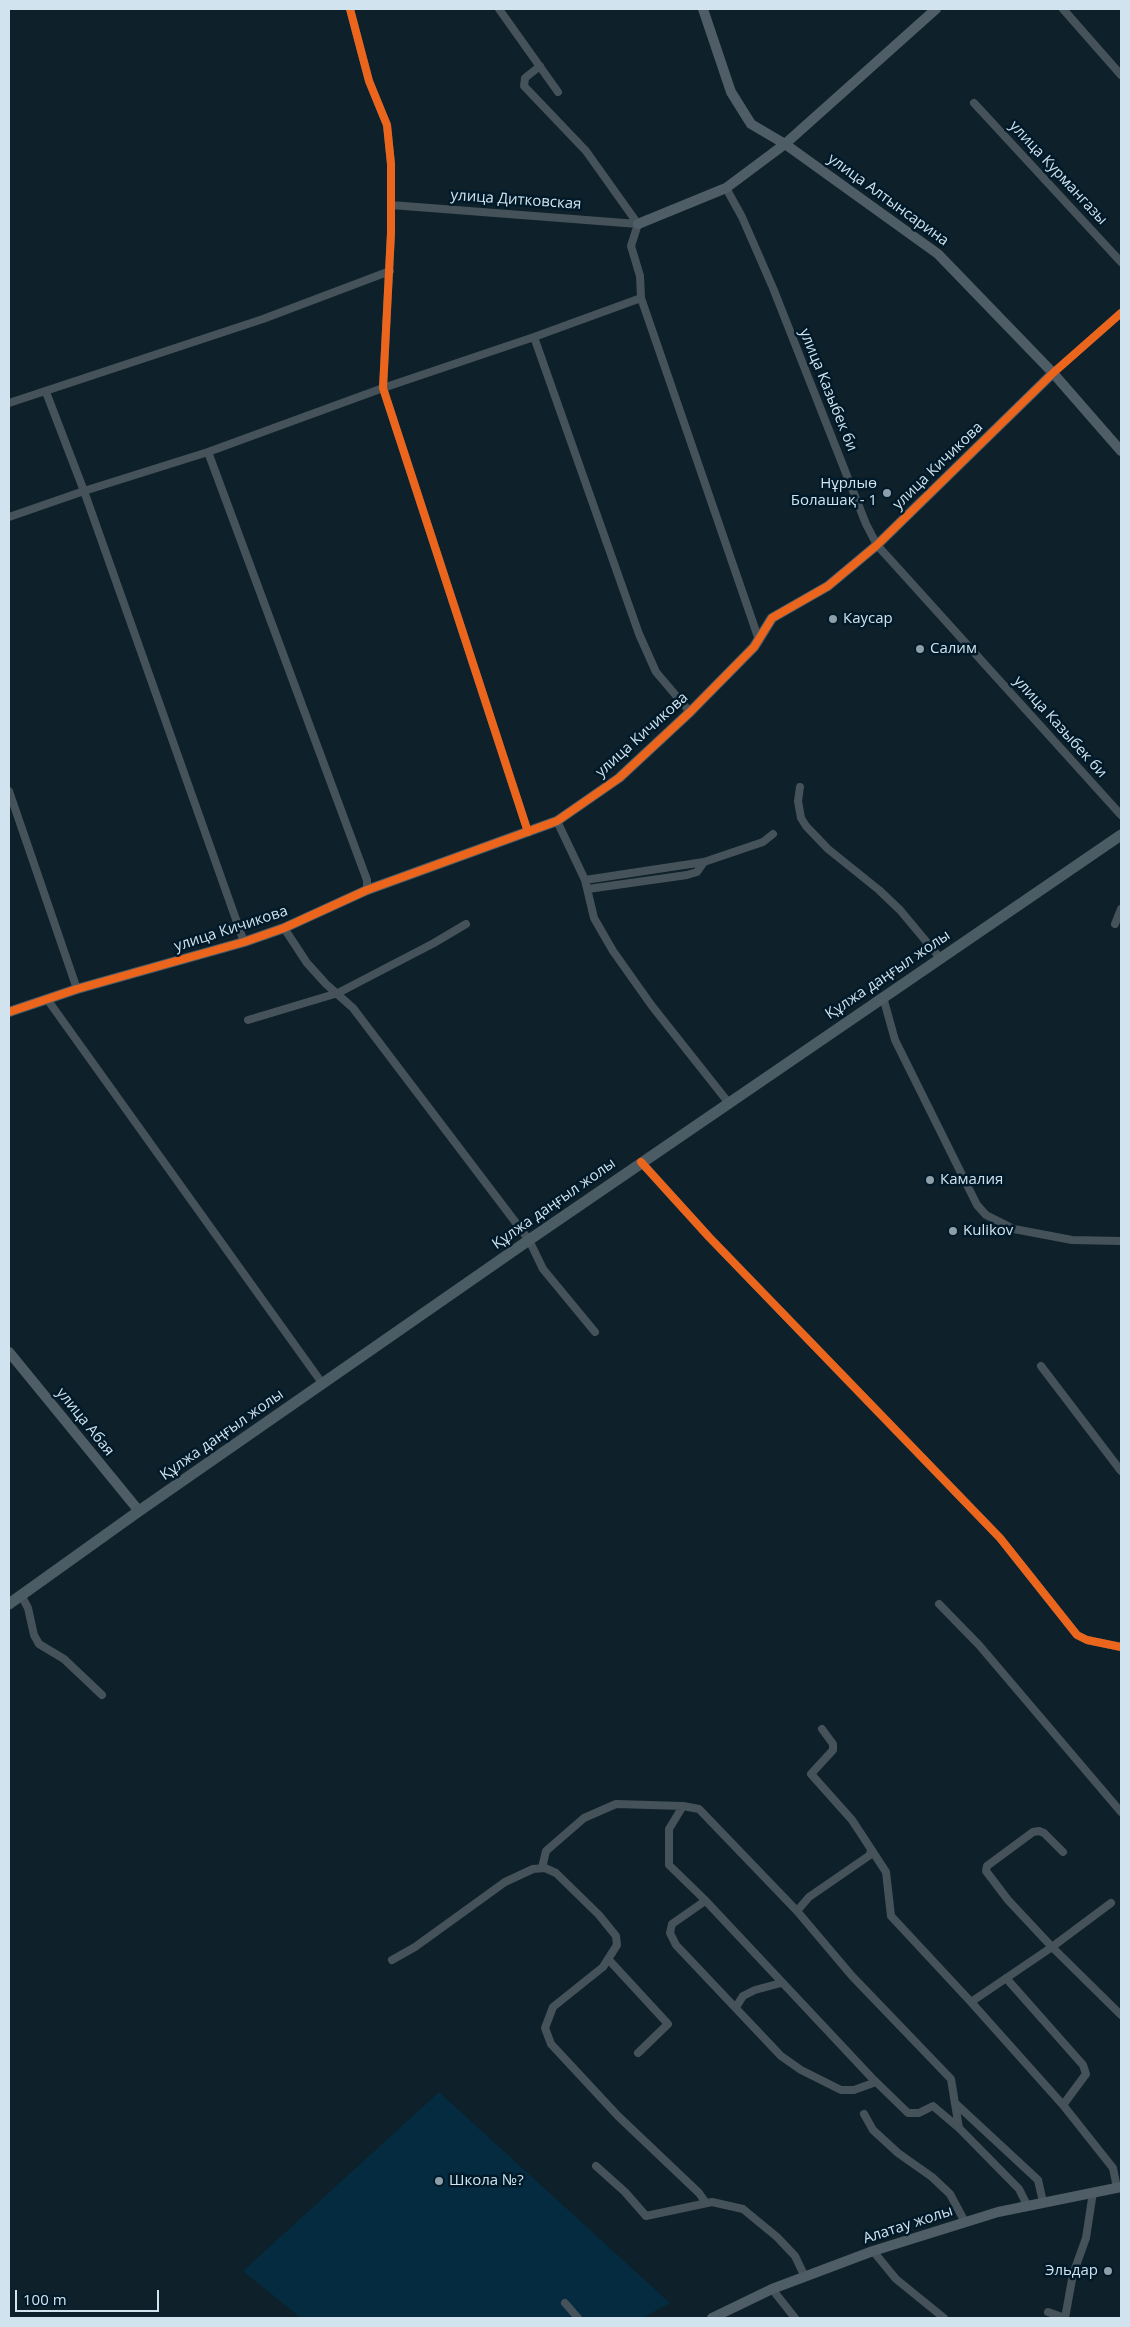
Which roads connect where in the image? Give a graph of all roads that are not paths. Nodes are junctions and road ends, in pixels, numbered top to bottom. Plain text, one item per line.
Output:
1 (350, 9) edge
2 (499, 9) edge
3 (703, 9) edge
4 (936, 9) edge
5 (1063, 9) edge
6 (540, 66) junction
7 (1121, 75) edge
8 (558, 92) dead end
9 (974, 103) dead end
10 (785, 144) junction
11 (726, 188) junction
12 (391, 205) junction
13 (638, 224) junction
14 (1121, 262) edge
15 (390, 271) junction
16 (641, 298) junction
17 (1121, 313) edge
18 (534, 337) junction
19 (1053, 373) junction
20 (382, 388) junction
21 (46, 392) junction
22 (9, 403) edge
23 (1121, 451) edge
24 (208, 452) junction
25 (84, 490) junction
26 (9, 517) edge
27 (877, 545) junction
28 (760, 640) junction
29 (690, 712) junction
30 (800, 787) dead end
31 (9, 791) edge
32 (1121, 815) edge
33 (556, 821) junction
34 (528, 832) junction
35 (773, 834) dead end
36 (1121, 835) edge
37 (704, 862) junction
38 (585, 880) junction
39 (588, 889) junction
40 (368, 890) junction
41 (1121, 909) edge
42 (466, 924) dead end
43 (1115, 924) dead end
44 (284, 928) junction
45 (244, 942) junction
46 (940, 958) junction
47 (77, 989) junction
48 (338, 992) junction
49 (883, 997) junction
50 (47, 999) junction
51 (9, 1012) edge
52 (248, 1020) dead end
53 (728, 1102) junction
54 (641, 1162) junction
55 (528, 1240) junction
56 (1121, 1241) edge
57 (595, 1332) dead end
58 (9, 1352) edge
59 (1041, 1366) dead end
60 (322, 1384) junction
61 (1121, 1471) edge
62 (139, 1510) junction
63 (21, 1596) junction
64 (9, 1604) edge
65 (939, 1604) dead end
66 (1121, 1647) edge
67 (102, 1695) dead end
68 (822, 1729) dead end
69 (683, 1806) junction
70 (1121, 1812) edge
71 (871, 1849) junction
72 (1063, 1852) dead end
73 (542, 1868) junction
74 (706, 1901) junction
75 (1110, 1903) dead end
76 (797, 1911) junction
77 (1052, 1947) junction
78 (392, 1960) dead end
79 (609, 1960) junction
80 (1006, 1978) junction
81 (782, 1982) junction
82 (971, 2002) junction
83 (736, 2007) junction
84 (1121, 2015) edge
85 (638, 2053) dead end
86 (876, 2082) junction
87 (955, 2103) junction
88 (1063, 2104) junction
89 (864, 2114) dead end
90 (958, 2128) junction
91 (596, 2166) dead end
92 (1119, 2188) edge
93 (1093, 2192) junction
94 (1044, 2202) junction
95 (706, 2203) junction
96 (1027, 2205) junction
97 (966, 2222) junction
98 (874, 2251) junction
99 (805, 2277) junction
100 (772, 2290) junction
101 (565, 2303) dead end
102 (1048, 2312) dead end
103 (578, 2318) edge
104 (712, 2318) edge
105 (795, 2318) edge
106 (944, 2318) edge
107 (1065, 2318) edge

1 - 12 street
2 - 6 street
3 - 10 street, улица Алтынсарина
4 - 10 street
5 - 7 street
6 - 8 street
6 - 13 street
9 - 14 street, улица Курмангазы
10 - 11 street
10 - 19 street, улица Алтынсарина
11 - 13 street
11 - 27 street, улица Казыбек би
12 - 13 street, улица Дитковская
12 - 15 street
13 - 16 street
15 - 20 street
15 - 21 street
16 - 18 street
16 - 28 street
17 - 19 street, улица Кичикова
18 - 20 street
18 - 29 street
19 - 23 street, улица Алтынсарина
19 - 27 street, улица Кичикова
20 - 24 street
20 - 34 street
21 - 22 street
21 - 25 street
24 - 25 street
24 - 40 street
25 - 26 street
25 - 45 street
27 - 28 street, улица Кичикова
27 - 32 street, улица Казыбек би
28 - 29 street, улица Кичикова
29 - 33 street, улица Кичикова
30 - 46 street
31 - 47 street
33 - 34 street, улица Кичикова
33 - 38 street
34 - 40 street, улица Кичикова
35 - 37 street
36 - 46 main road, Құлжа даңғыл жолы
37 - 38 street
37 - 39 street
38 - 39 street
39 - 53 street
40 - 44 street, улица Кичикова
41 - 43 street
42 - 48 street
44 - 45 street, улица Кичикова
44 - 48 street
45 - 47 street, улица Кичикова
46 - 49 main road, Құлжа даңғыл жолы
47 - 50 street, улица Кичикова
48 - 52 street
48 - 55 street
49 - 53 main road, Құлжа даңғыл жолы
49 - 56 street
50 - 51 street, улица Кичикова
50 - 60 street
53 - 54 main road, Құлжа даңғыл жолы
54 - 55 main road, Құлжа даңғыл жолы
54 - 66 street
55 - 57 street
55 - 60 main road, Құлжа даңғыл жолы
58 - 62 street, улица Абая
59 - 61 street
60 - 62 main road, Құлжа даңғыл жолы
62 - 63 main road, Құлжа даңғыл жолы
63 - 64 main road, Құлжа даңғыл жолы
63 - 67 street
65 - 70 street
68 - 71 street
69 - 73 street
69 - 74 street
69 - 76 street
71 - 76 street
71 - 82 street
72 - 77 street
73 - 78 street
73 - 79 street
74 - 81 street
74 - 83 street
75 - 77 street
76 - 87 street
77 - 80 street
77 - 84 street
79 - 85 street
79 - 95 street
80 - 82 street
80 - 88 street
81 - 83 street
81 - 86 street
82 - 88 street
83 - 86 street
86 - 90 street
87 - 90 street
87 - 94 street
88 - 92 street
89 - 97 street
90 - 96 street
91 - 95 street
92 - 93 street, Алатау жолы
93 - 94 street, Алатау жолы
93 - 107 street
94 - 96 street, Алатау жолы
95 - 99 street
96 - 97 street, Алатау жолы
97 - 98 street, Алатау жолы
98 - 99 street, Алатау жолы
98 - 106 street
99 - 100 street, Алатау жолы
100 - 104 street, Алатау жолы
100 - 105 street
101 - 103 street
102 - 107 street

